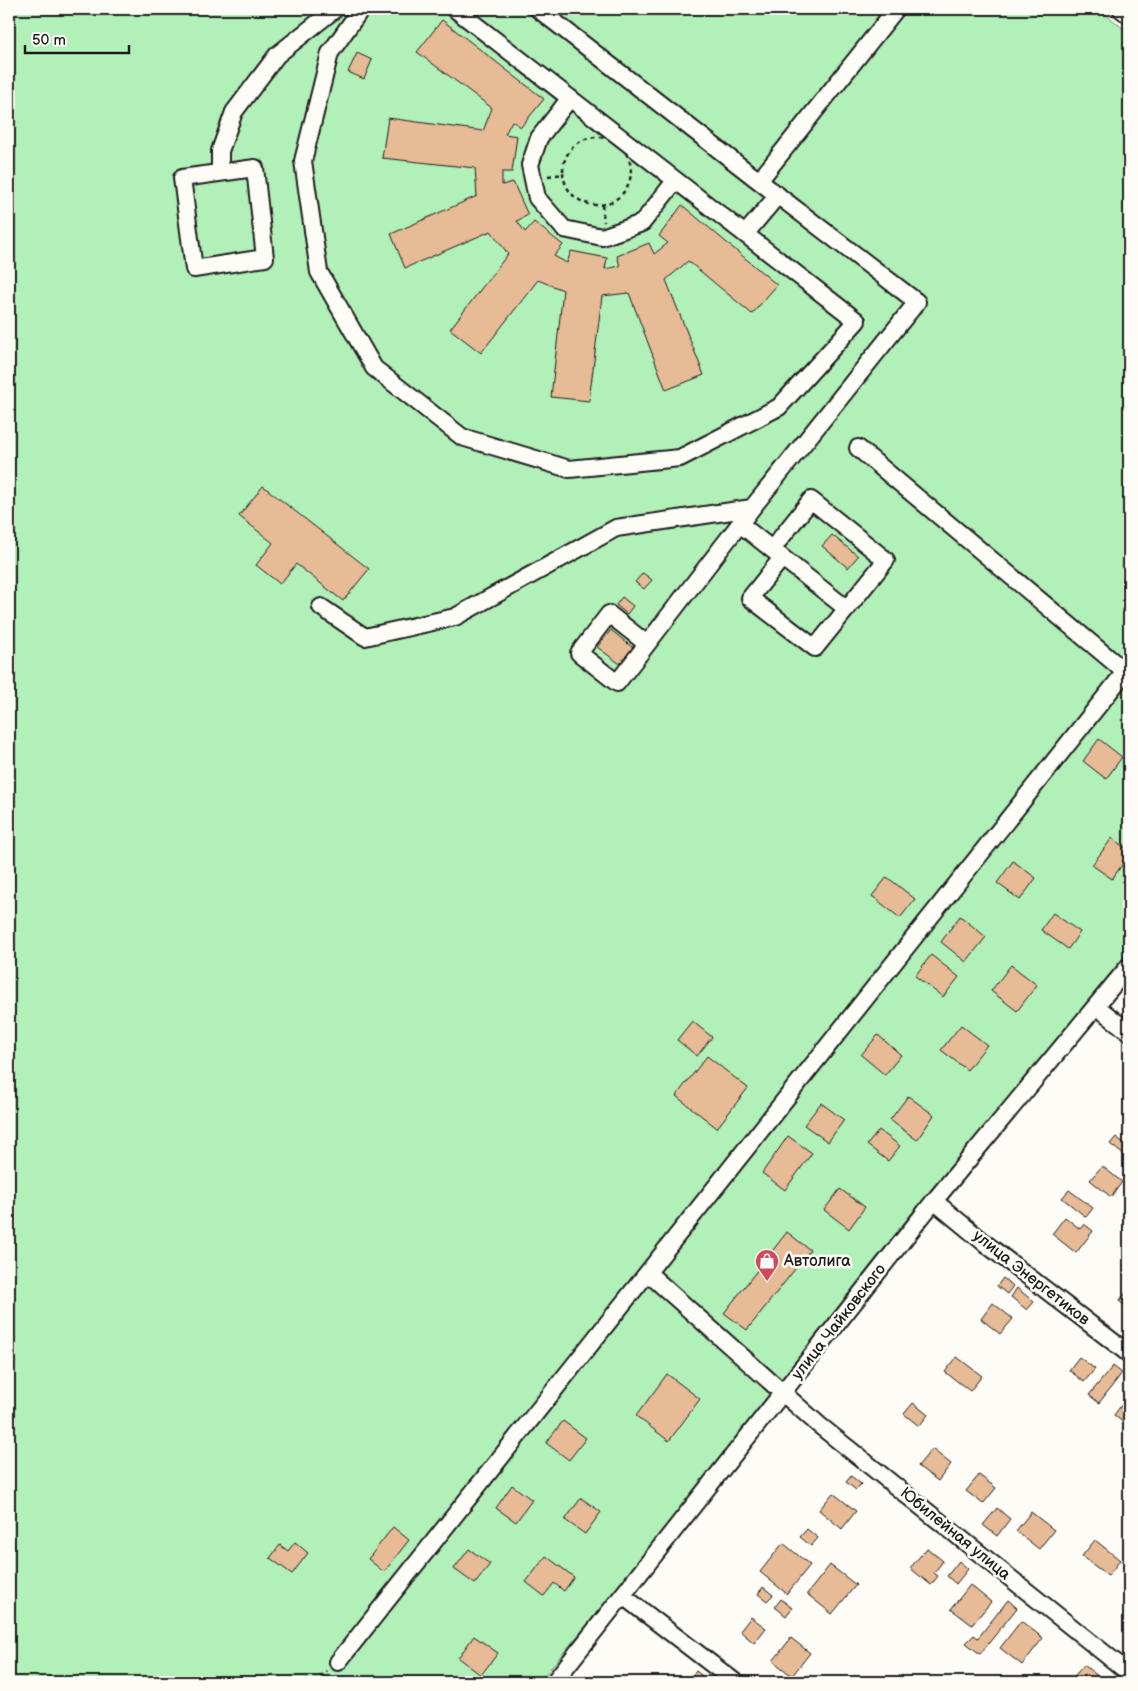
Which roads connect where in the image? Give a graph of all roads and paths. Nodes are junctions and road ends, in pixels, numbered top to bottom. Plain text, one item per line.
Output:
1 (335, 9) edge
2 (361, 9) edge
3 (455, 9) edge
4 (538, 9) edge
5 (896, 9) edge
6 (1121, 9) edge
7 (1129, 15) edge
8 (570, 98) junction
9 (630, 161) joint
10 (220, 173) junction
11 (676, 181) junction
12 (759, 181) junction
13 (778, 195) junction
14 (746, 234) junction
15 (858, 448) dead end
16 (752, 508) junction
17 (740, 524) junction
18 (777, 553) junction
19 (321, 607) dead end
20 (847, 608) junction
21 (647, 644) dead end
22 (1127, 674) edge
23 (1129, 966) edge
24 (1096, 1006) junction
25 (1129, 1032) edge
26 (934, 1201) junction
27 (648, 1273) junction
28 (1129, 1354) edge
29 (783, 1392) junction
30 (623, 1596) junction
31 (338, 1662) dead end
32 (1129, 1673) edge
33 (554, 1682) edge
34 (735, 1682) edge

1 - 10 street
2 - 14 street
3 - 8 street
4 - 12 street
5 - 12 street
6 - 7 street
8 - 11 street
8 - 11 street
9 - 9 path
10 - 10 street
11 - 14 street
12 - 13 street
13 - 14 street
13 - 16 street
15 - 22 street
16 - 17 street
16 - 19 street
17 - 18 street
17 - 21 street
18 - 20 street
18 - 20 street
18 - 20 street
22 - 27 street
23 - 24 street, улица Чайковского
24 - 25 street
24 - 26 street, улица Чайковского
26 - 28 street, улица Энергетиков
26 - 29 street, улица Чайковского
27 - 29 street, Юбилейная улица
27 - 31 street
29 - 30 street, улица Чайковского
29 - 32 street, Юбилейная улица
30 - 33 street, улица Чайковского
30 - 34 street

